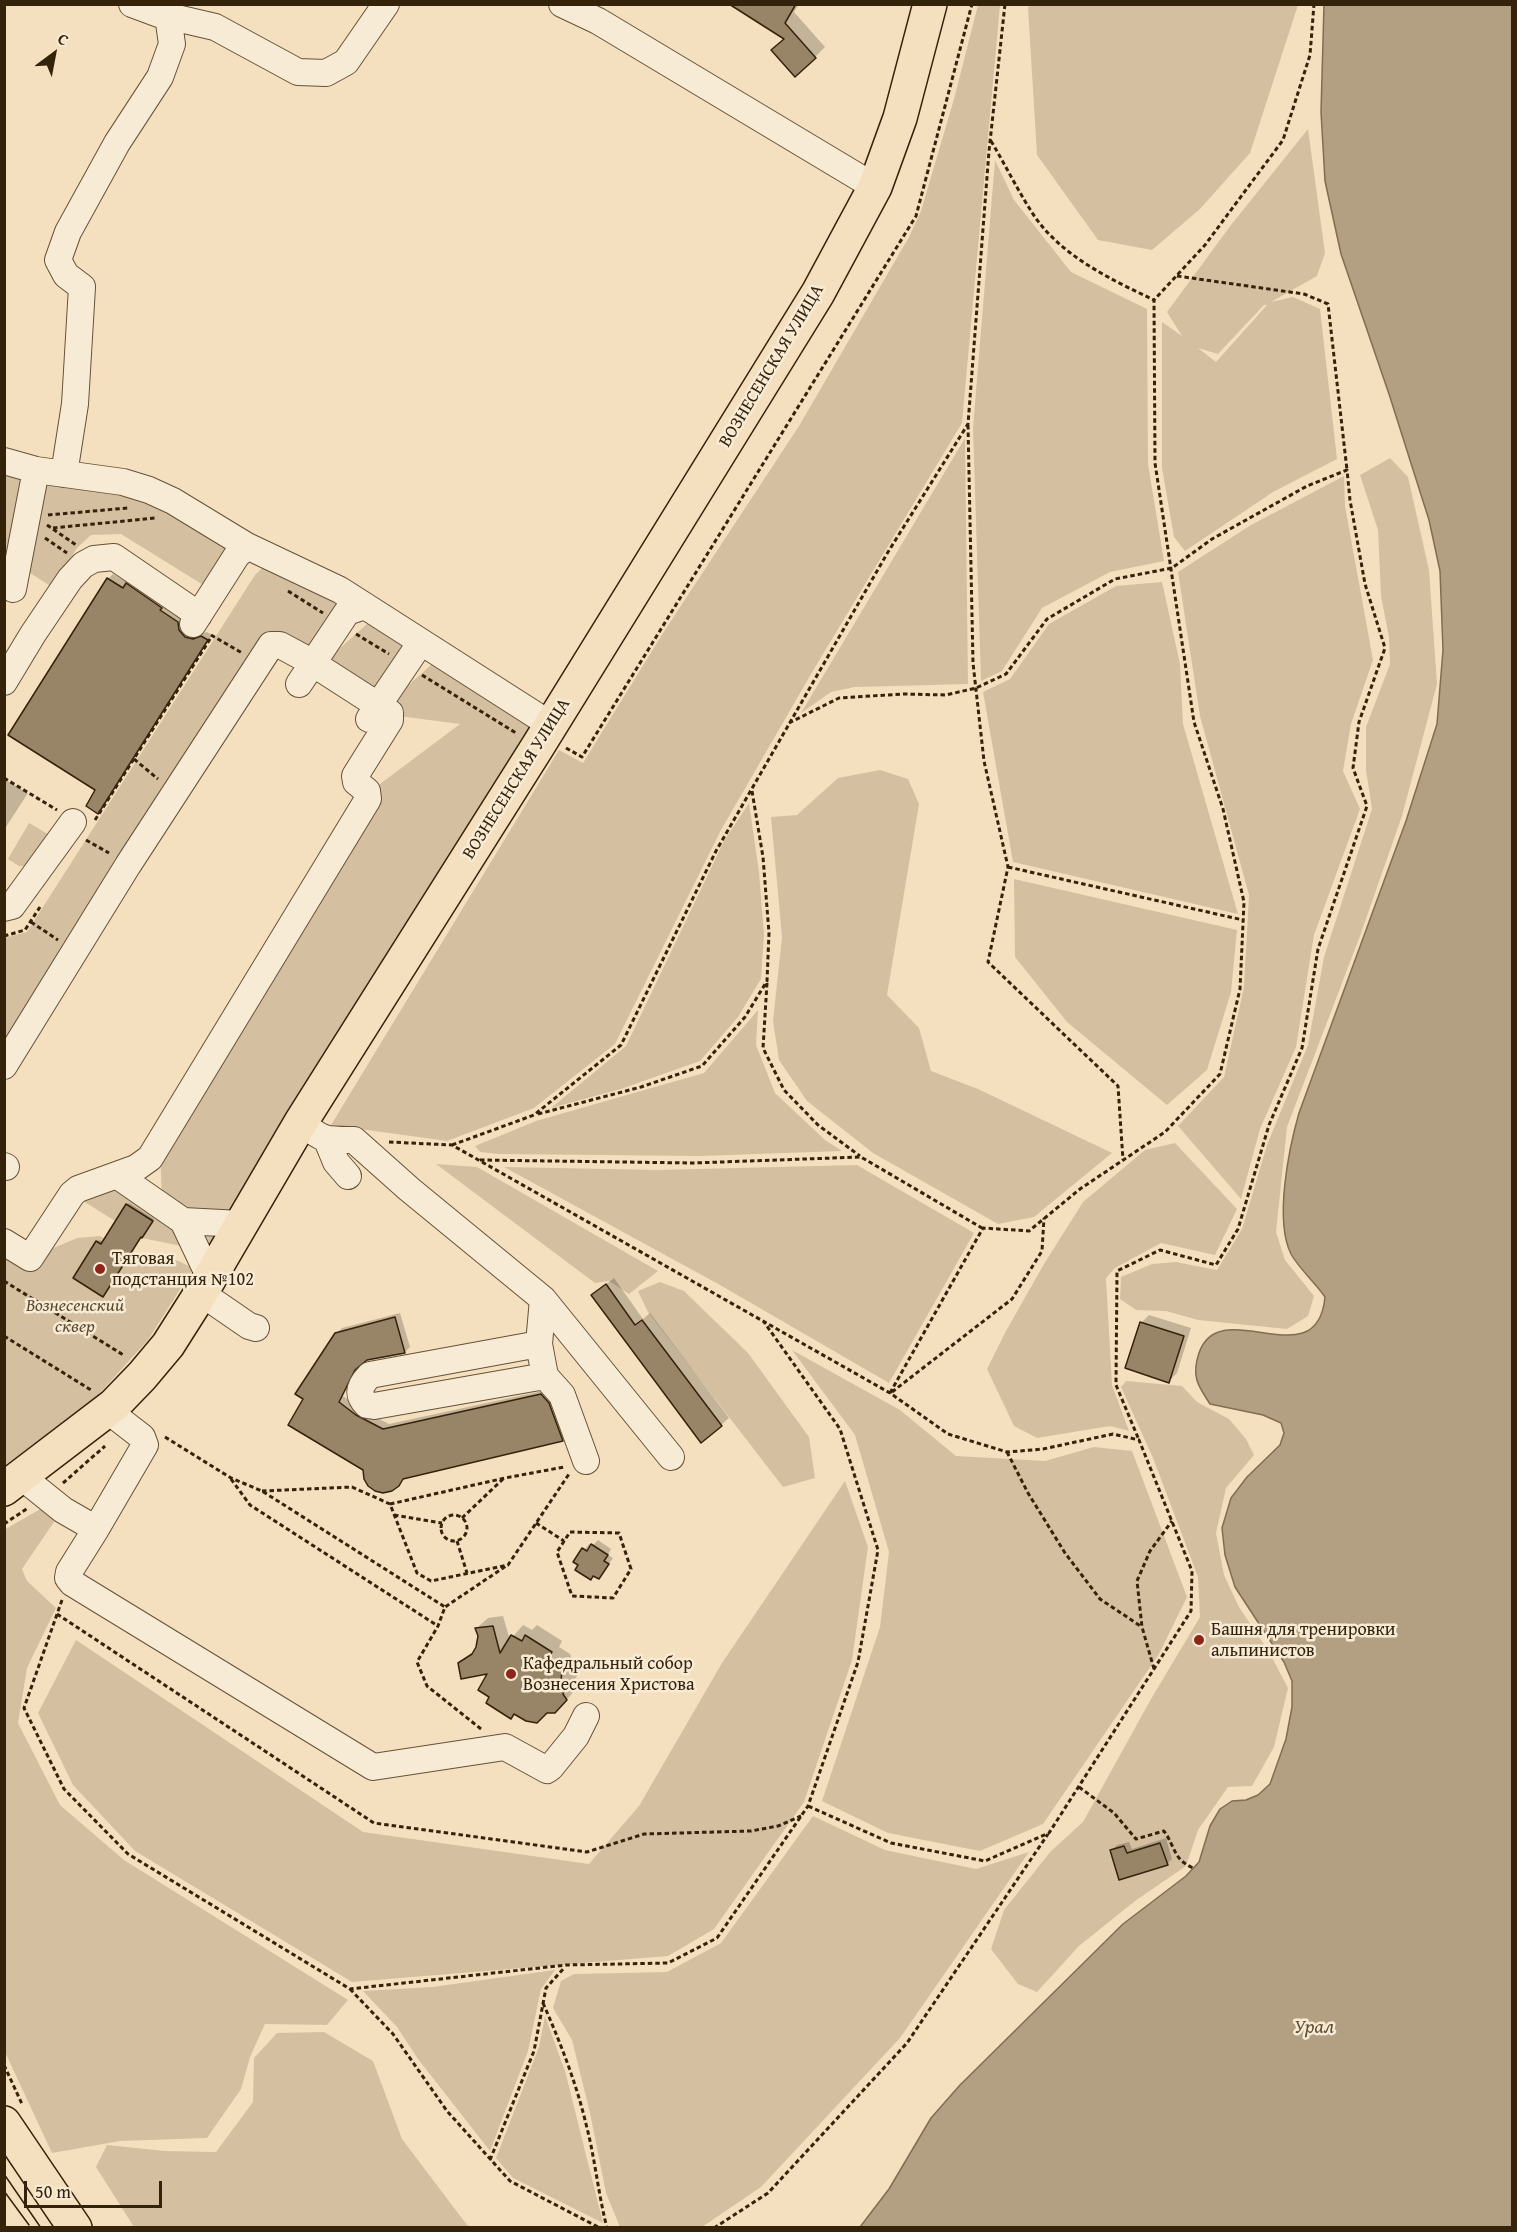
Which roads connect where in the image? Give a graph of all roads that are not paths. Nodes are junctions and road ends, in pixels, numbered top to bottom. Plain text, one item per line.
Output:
1 (132, 4) edge
2 (386, 4) edge
3 (562, 4) edge
4 (930, 4) edge
5 (168, 16) junction
6 (875, 187) junction
7 (4, 461) edge
8 (36, 470) junction
9 (64, 474) junction
10 (247, 546) junction
11 (9, 586) edge
12 (365, 606) junction
13 (50, 612) junction
14 (33, 634) junction
15 (421, 642) junction
16 (4, 644) edge
17 (305, 673) junction
18 (4, 682) edge
19 (378, 705) junction
20 (364, 727) dead end
21 (545, 736) junction
22 (82, 825) road end
23 (13, 909) edge
24 (4, 1066) edge
25 (314, 1131) junction
26 (118, 1176) junction
27 (348, 1176) dead end
28 (183, 1221) junction
29 (241, 1224) junction
30 (4, 1242) edge
31 (205, 1285) junction
32 (543, 1299) junction
33 (256, 1328) dead end
34 (539, 1344) junction
35 (545, 1376) junction
36 (107, 1410) junction
37 (671, 1457) dead end
38 (586, 1461) dead end
39 (13, 1483) edge
40 (96, 1529) junction
41 (586, 1716) dead end
42 (4, 2123) edge
43 (75, 2228) edge

1 - 5 lane
2 - 5 lane
3 - 6 lane
4 - 6 main road, ВОЗНЕСЕНСКАЯ УЛИЦА
5 - 9 lane
6 - 21 main road, ВОЗНЕСЕНСКАЯ УЛИЦА
7 - 8 lane
8 - 9 lane
8 - 11 lane
9 - 10 lane
10 - 12 lane
10 - 13 lane
11 - 13 lane
12 - 15 lane
12 - 17 lane
13 - 14 lane
14 - 16 lane
14 - 18 lane
15 - 19 lane
15 - 21 lane
17 - 19 lane
17 - 24 lane
19 - 20 lane
19 - 26 lane
21 - 25 main road, ВОЗНЕСЕНСКАЯ УЛИЦА
22 - 23 lane
25 - 27 lane
25 - 29 main road, ВОЗНЕСЕНСКАЯ УЛИЦА
25 - 32 lane
26 - 28 lane
26 - 30 lane
28 - 29 lane
28 - 31 lane
29 - 31 main road, ВОЗНЕСЕНСКАЯ УЛИЦА
31 - 33 lane
31 - 36 main road, ВОЗНЕСЕНСКАЯ УЛИЦА
32 - 34 lane
32 - 37 lane
34 - 35 lane
34 - 35 lane
35 - 38 lane
36 - 39 main road, ВОЗНЕСЕНСКАЯ УЛИЦА
36 - 40 lane
39 - 40 lane
40 - 41 lane
42 - 43 main road

